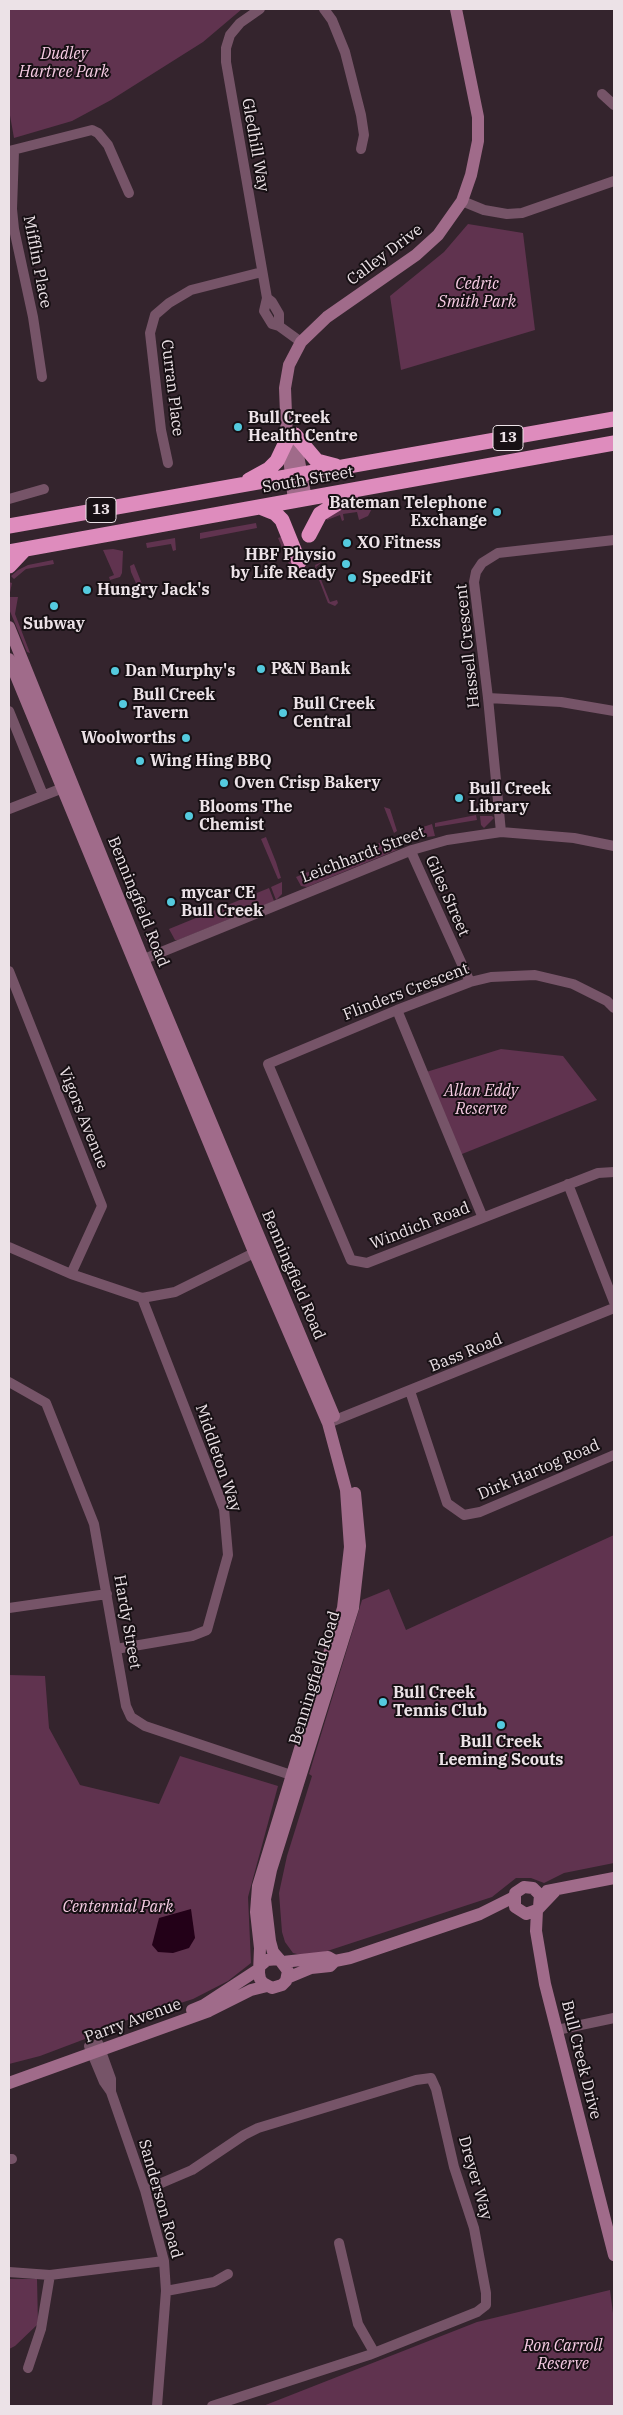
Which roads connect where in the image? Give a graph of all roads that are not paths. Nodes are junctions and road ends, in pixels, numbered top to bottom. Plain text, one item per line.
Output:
1 (260, 9) edge
2 (324, 9) edge
3 (456, 9) edge
4 (602, 94) dead end
5 (614, 105) edge
6 (361, 149) dead end
7 (11, 151) edge
8 (614, 181) edge
9 (130, 193) dead end
10 (462, 201) junction
11 (262, 272) junction
12 (300, 342) junction
13 (42, 377) dead end
14 (614, 410) edge
15 (614, 419) edge
16 (587, 424) junction
17 (290, 433) junction
18 (614, 443) edge
19 (467, 446) junction
20 (614, 453) edge
21 (539, 457) junction
22 (168, 463) dead end
23 (347, 467) junction
24 (473, 468) junction
25 (297, 476) junction
26 (239, 486) junction
27 (363, 488) junction
28 (44, 489) dead end
29 (9, 500) edge
30 (300, 500) junction
31 (260, 507) junction
32 (9, 526) edge
33 (309, 535) dead end
34 (614, 540) edge
35 (25, 549) junction
36 (9, 552) edge
37 (300, 562) dead end
38 (9, 566) edge
39 (9, 627) edge
40 (9, 659) edge
41 (488, 698) junction
42 (9, 711) edge
43 (614, 711) edge
44 (68, 786) junction
45 (43, 795) junction
46 (9, 809) edge
47 (501, 832) junction
48 (614, 846) edge
49 (412, 850) junction
50 (139, 961) junction
51 (9, 971) edge
52 (470, 982) junction
53 (614, 1008) edge
54 (397, 1010) junction
55 (268, 1064) joint
56 (614, 1172) edge
57 (568, 1184) junction
58 (483, 1218) junction
59 (9, 1247) edge
60 (258, 1250) junction
61 (70, 1274) junction
62 (142, 1298) junction
63 (614, 1302) edge
64 (614, 1308) edge
65 (9, 1382) edge
66 (410, 1392) junction
67 (332, 1421) junction
68 (614, 1455) edge
69 (106, 1594) junction
70 (9, 1608) edge
71 (116, 1649) junction
72 (295, 1777) junction
73 (614, 1878) edge
74 (537, 1891) junction
75 (555, 1892) junction
76 (514, 1897) junction
77 (530, 1910) junction
78 (480, 1914) junction
79 (281, 1960) junction
80 (335, 1961) junction
81 (260, 1968) junction
82 (287, 1978) junction
83 (267, 1986) junction
84 (614, 2018) edge
85 (557, 2030) junction
86 (95, 2048) junction
87 (9, 2075) edge
88 (9, 2083) edge
89 (145, 2190) junction
90 (339, 2243) dead end
91 (614, 2255) edge
92 (164, 2260) junction
93 (9, 2272) edge
94 (228, 2274) dead end
95 (50, 2275) junction
96 (166, 2291) junction
97 (374, 2352) junction
98 (28, 2368) dead end
99 (157, 2406) edge
100 (212, 2406) edge

1 - 11 street, Gledhill Way
2 - 6 street
3 - 10 main road, Calley Drive
4 - 5 street
7 - 9 street
7 - 13 street, Mifflin Place
8 - 10 street
10 - 12 main road, Calley Drive
11 - 12 street, Gledhill Way
11 - 22 street, Curran Place
12 - 17 main road, Calley Drive
14 - 16 highway
15 - 16 highway, South Street / 13
16 - 19 highway, South Street / 13
17 - 23 highway
17 - 25 main road, Calley Drive
17 - 26 highway
18 - 21 highway, South Street / 13
19 - 23 highway, South Street / 13
19 - 24 highway
20 - 21 highway
21 - 24 highway, South Street / 13
23 - 25 highway, South Street / 13
24 - 27 highway, South Street / 13
25 - 26 highway, South Street / 13
25 - 30 main road, Calley Drive
26 - 32 highway, South Street / 13
27 - 30 highway, South Street / 13
27 - 33 highway
28 - 29 street
30 - 31 highway, South Street / 13
31 - 35 highway, South Street / 13
31 - 37 highway
34 - 41 street, Hassell Crescent
35 - 36 highway, South Street / 13
35 - 38 highway
39 - 44 main road, Benningfield Road
40 - 44 main road, Benningfield Road
41 - 43 street
41 - 47 street, Hassell Crescent
42 - 45 street
44 - 45 street
44 - 50 main road, Benningfield Road
45 - 46 street
47 - 48 street, Leichhardt Street
47 - 49 street, Leichhardt Street
49 - 50 street, Leichhardt Street
49 - 52 street, Giles Street
50 - 60 main road, Benningfield Road
51 - 61 street, Vigors Avenue
52 - 53 street, Flinders Crescent
52 - 54 street, Flinders Crescent
54 - 55 street, Flinders Crescent
54 - 58 street
55 - 58 street, Windich Road
56 - 57 street, Windich Road
57 - 58 street, Windich Road
57 - 63 street
59 - 61 street
60 - 62 street
60 - 67 main road, Benningfield Road
61 - 62 street
62 - 71 street, Middleton Way
64 - 66 street, Bass Road
65 - 69 street, Hardy Street
66 - 67 street, Bass Road
66 - 68 street, Dirk Hartog Road
67 - 72 main road, Benningfield Road
69 - 70 street
69 - 71 street, Hardy Street
71 - 72 street, Hardy Street
72 - 79 main road, Benningfield Road
72 - 81 main road, Benningfield Road
73 - 75 main road, Parry Avenue
74 - 75 main road, Parry Avenue
74 - 76 main road, Parry Avenue
74 - 77 main road
75 - 77 main road, Parry Avenue
76 - 77 main road
76 - 78 main road, Parry Avenue
77 - 78 main road, Parry Avenue
77 - 85 main road, Bull Creek Drive
78 - 80 main road, Parry Avenue
79 - 80 main road, Parry Avenue
79 - 81 main road, Parry Avenue
79 - 82 main road
80 - 82 main road, Parry Avenue
81 - 83 main road
81 - 86 main road, Parry Avenue
82 - 83 main road, Parry Avenue
83 - 86 main road, Parry Avenue
84 - 85 street
85 - 91 main road, Bull Creek Drive
86 - 87 main road, Parry Avenue
86 - 88 main road, Parry Avenue
86 - 89 street, Sanderson Road
89 - 92 street, Sanderson Road
89 - 97 street, Dreyer Way
90 - 97 street
92 - 95 street
92 - 96 street, Sanderson Road
93 - 95 street
94 - 96 street
95 - 98 street
96 - 99 street, Sanderson Road
97 - 100 street, Dreyer Way

